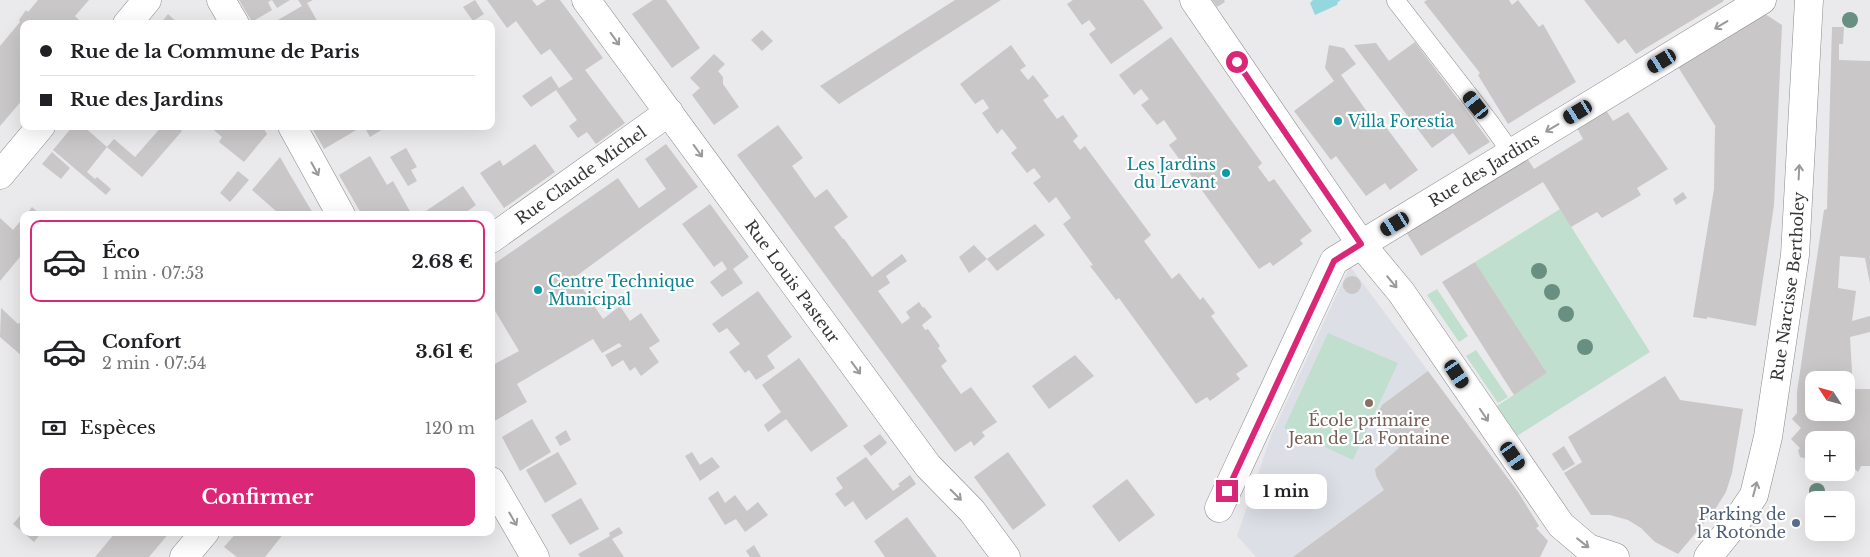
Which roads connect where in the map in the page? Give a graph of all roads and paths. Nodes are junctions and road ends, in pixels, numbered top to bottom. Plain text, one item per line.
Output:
1 (147, 0) edge
2 (221, 0) edge
3 (586, 0) edge
4 (1194, 0) edge
5 (1762, 0) edge
6 (1809, 0) edge
7 (1396, 1) edge
8 (130, 20) edge
9 (233, 20) edge
10 (669, 112) junction
11 (38, 130) edge
12 (294, 130) edge
13 (1511, 152) junction
14 (0, 175) edge
15 (339, 211) edge
16 (495, 236) edge
17 (1361, 244) junction
18 (495, 488) edge
19 (1219, 508) dead end
20 (201, 536) edge
21 (184, 557) edge
22 (535, 557) edge
23 (1006, 557) edge
24 (1615, 557) edge
25 (1708, 557) edge

1 - 8 street
2 - 9 street
3 -> 10 street, Rue Louis Pasteur
4 - 17 street
5 -> 13 street, Rue des Jardins
25 -> 6 street, Rue Narcisse Bertholey
7 - 13 lane
10 - 16 street, Rue Claude Michel
10 -> 23 street, Rue Louis Pasteur
11 - 14 street
12 -> 15 street
13 - 17 street, Rue des Jardins
17 - 19 street, Rue des Jardins
17 -> 24 street
18 -> 22 street
20 - 21 street

